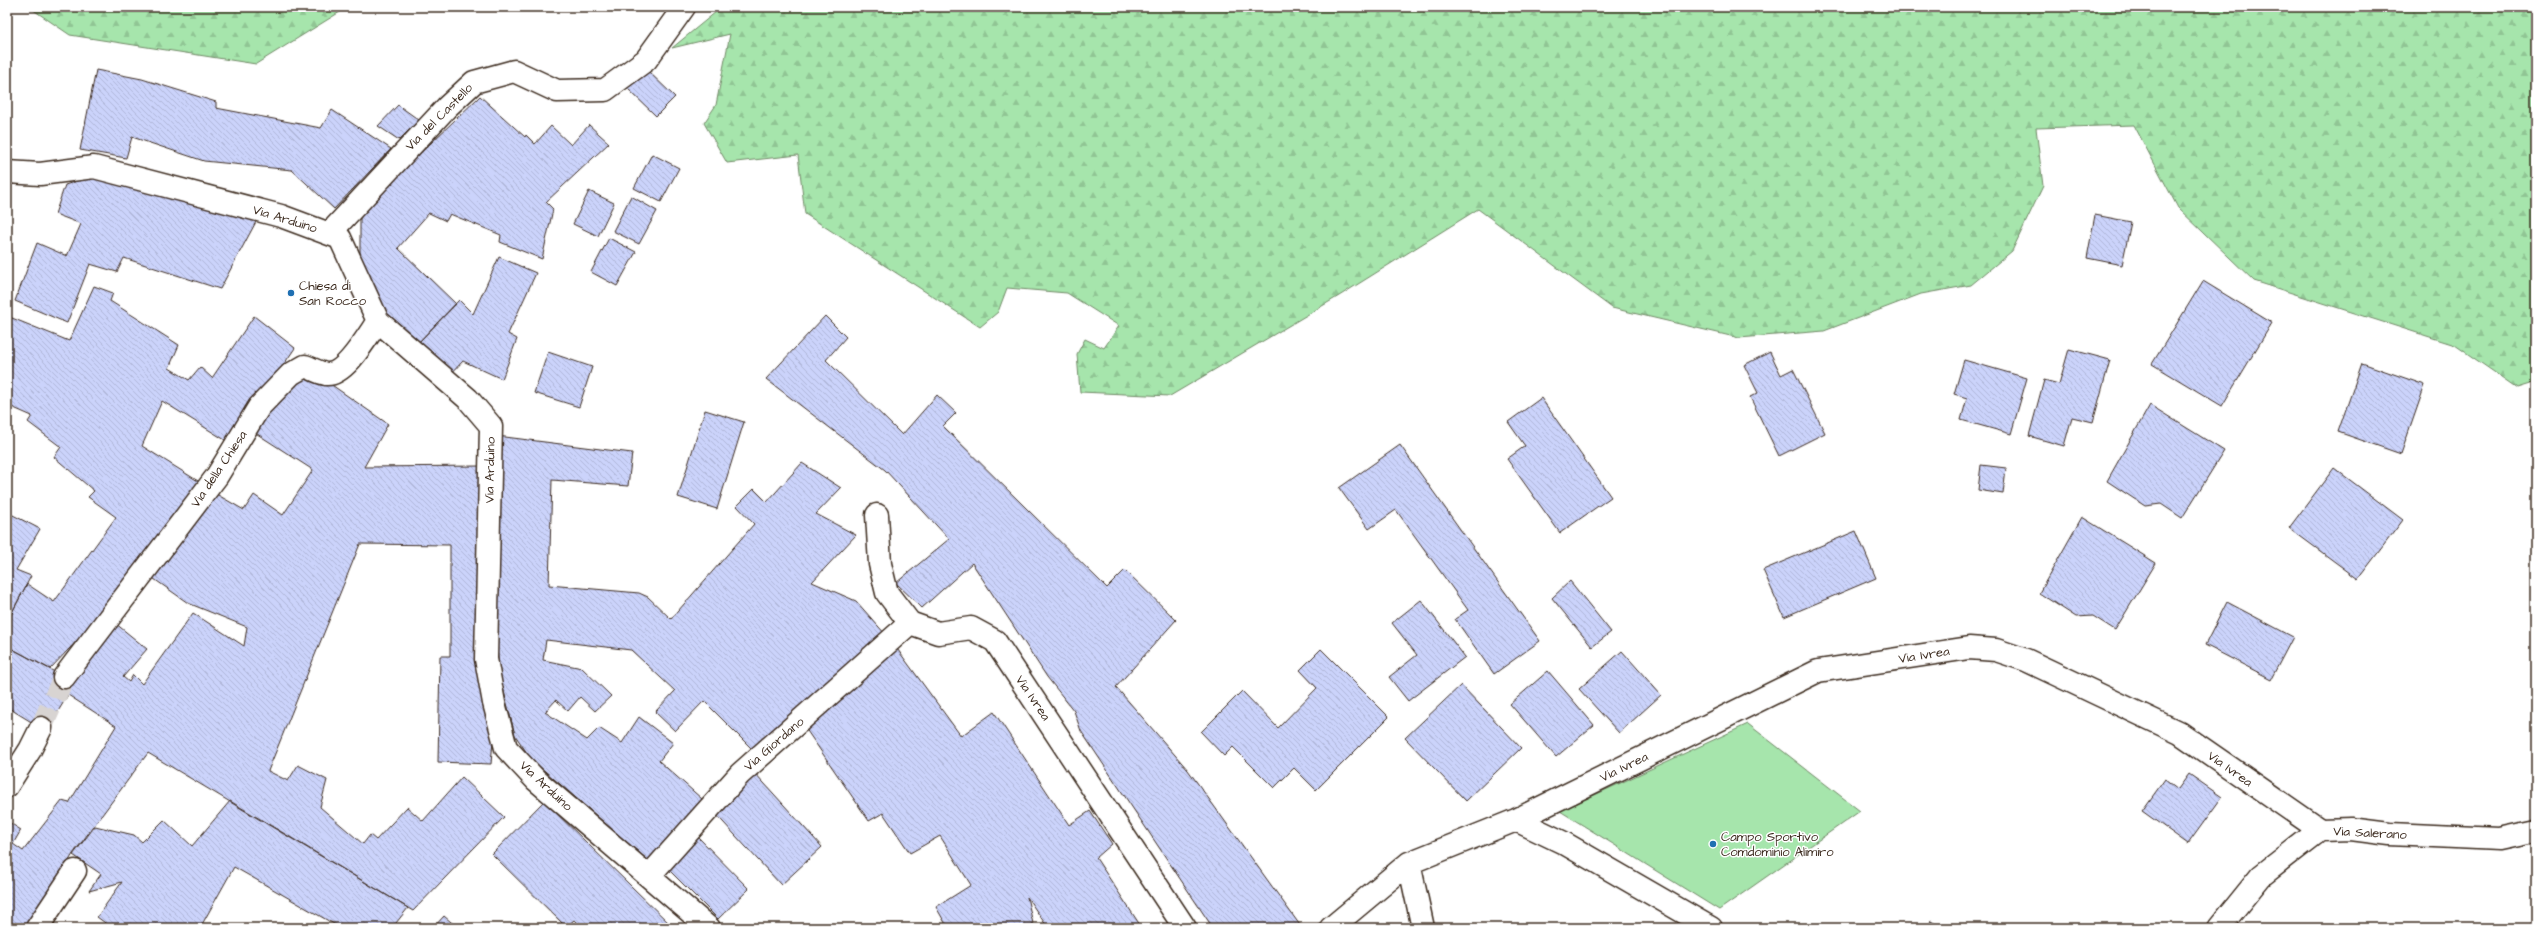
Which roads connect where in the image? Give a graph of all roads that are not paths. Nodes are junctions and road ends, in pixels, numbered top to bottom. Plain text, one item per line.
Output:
1 (684, 7) edge
2 (7, 172) edge
3 (330, 233) junction
4 (378, 321) junction
5 (877, 515) dead end
6 (910, 623) junction
7 (64, 677) tunnel mouth
8 (41, 728) tunnel mouth
9 (7, 786) edge
10 (1516, 820) junction
11 (2320, 830) junction
12 (2536, 831) edge
13 (1409, 864) junction
14 (75, 871) dead end
15 (649, 876) junction
16 (37, 928) edge
17 (709, 928) edge
18 (1185, 928) edge
19 (1331, 928) edge
20 (1423, 928) edge
21 (1711, 928) edge
22 (2219, 928) edge

1 - 3 street, Via del Castello
2 - 3 street, Via Arduino
3 - 4 street, Via Arduino
4 - 7 street, Via della Chiesa
4 - 15 street, Via Arduino
5 - 6 street
6 - 15 street, Via Giordano
6 - 18 street, Via Ivrea
8 - 9 street
10 - 11 street, Via Ivrea
10 - 13 street, Via Ivrea
10 - 21 street
11 - 12 street, Via Salerano
11 - 22 street, Via Salerano
13 - 19 street, Via Ivrea
13 - 20 street
14 - 16 street
15 - 17 street, Via Arduino

